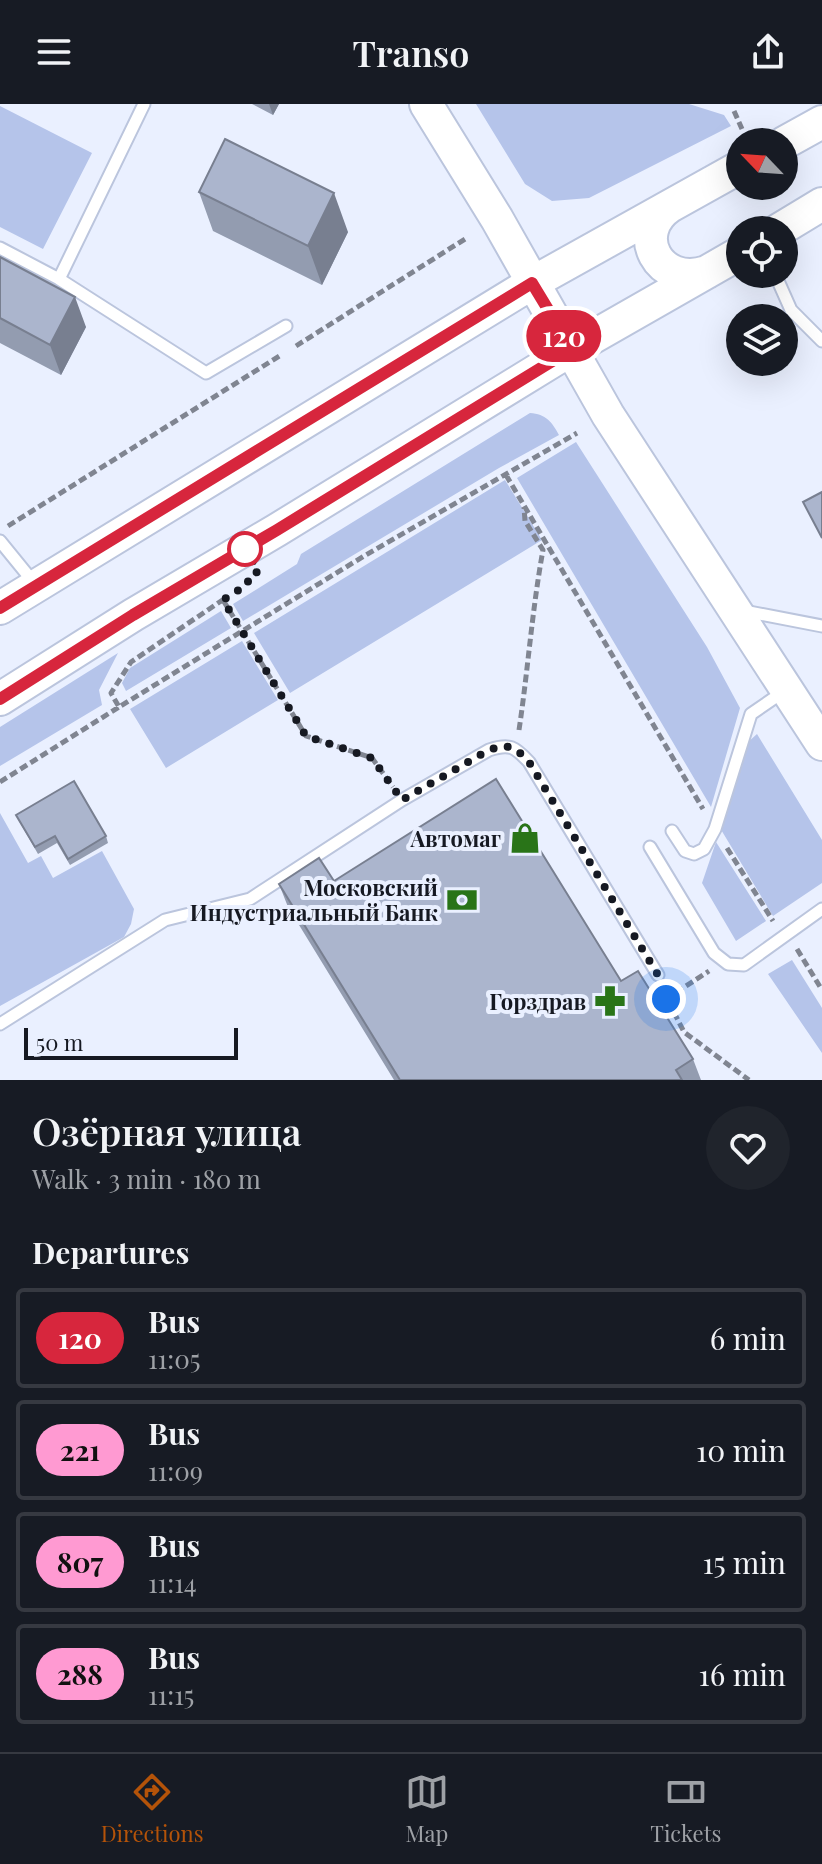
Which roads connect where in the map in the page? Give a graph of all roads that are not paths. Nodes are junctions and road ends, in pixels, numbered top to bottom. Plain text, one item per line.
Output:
1 (144, 104) edge
2 (426, 104) edge
3 (822, 122) edge
4 (798, 135) edge
5 (726, 175) edge
6 (673, 204) junction
7 (822, 204) edge
8 (798, 219) edge
9 (0, 248) edge
10 (726, 261) edge
11 (707, 272) junction
12 (59, 279) junction
13 (532, 283) junction
14 (781, 288) edge
15 (286, 326) dead end
16 (822, 341) edge
17 (572, 349) junction
18 (0, 541) edge
19 (36, 585) junction
20 (0, 608) edge
21 (733, 609) junction
22 (822, 626) edge
23 (787, 689) junction
24 (0, 699) edge
25 (822, 744) edge
26 (672, 831) dead end
27 (650, 847) dead end
28 (822, 909) edge
29 (658, 975) road end
30 (0, 1024) edge

1 - 12 lane
2 - 13 main road
3 - 4 main road
5 - 6 main road
6 - 11 main road
6 - 13 main road
7 - 8 main road
9 - 12 lane
10 - 11 main road
11 - 17 main road
12 - 15 lane
13 - 17 main road
13 - 19 main road
14 - 16 lane
17 - 21 main road
17 - 24 main road
18 - 19 lane
19 - 20 main road
21 - 22 lane
21 - 23 main road
23 - 25 main road
23 - 26 lane
27 - 28 lane
29 - 30 lane

